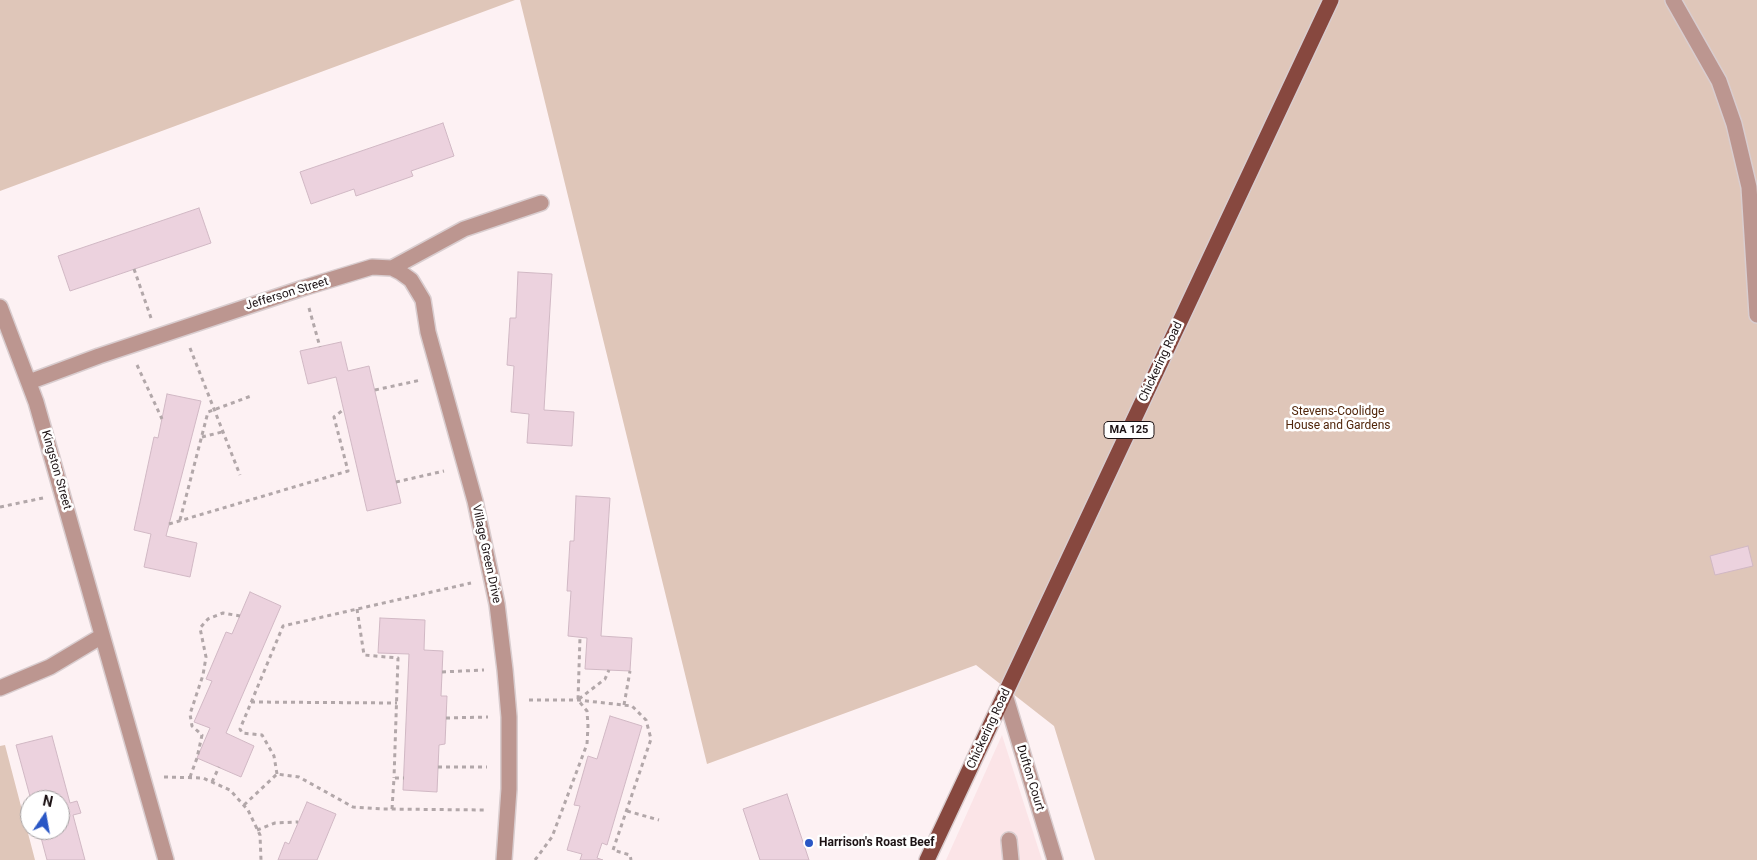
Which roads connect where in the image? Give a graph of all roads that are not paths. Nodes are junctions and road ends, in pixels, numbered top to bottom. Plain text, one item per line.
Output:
1 (1331, 0) edge
2 (1673, 0) edge
3 (541, 203) dead end
4 (392, 268) junction
5 (0, 307) edge
6 (1757, 315) edge
7 (29, 382) junction
8 (102, 636) junction
9 (0, 688) edge
10 (1004, 695) junction
11 (1009, 840) dead end
12 (166, 860) edge
13 (504, 860) edge
14 (927, 860) edge
15 (1011, 860) edge
16 (1056, 860) edge

1 - 10 main road, Chickering Road / MA 125
2 - 6 street
3 - 4 street, Jefferson Street
4 - 7 street, Jefferson Street
4 - 13 street, Village Green Drive
5 - 7 street, Kingston Street
7 - 8 street, Kingston Street
8 - 9 street
8 - 12 street, Kingston Street
10 - 14 main road, Chickering Road / MA 125
10 - 16 street, Dufton Court
11 - 15 street

